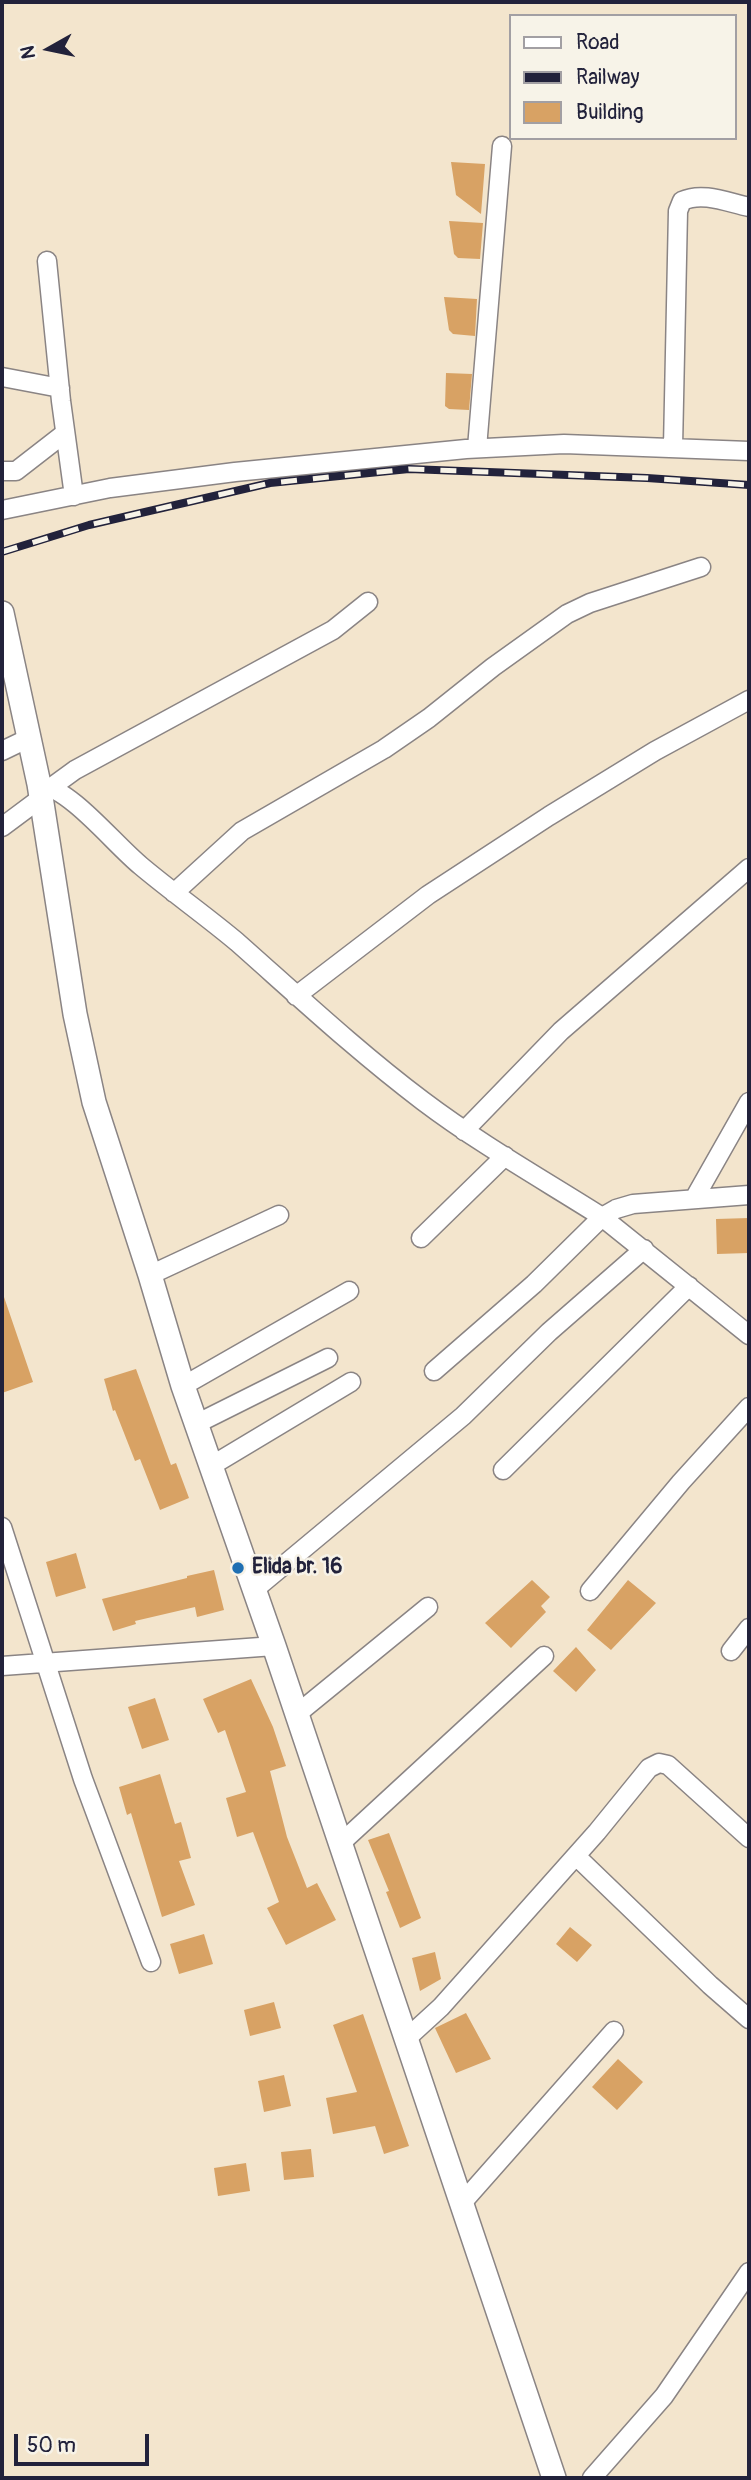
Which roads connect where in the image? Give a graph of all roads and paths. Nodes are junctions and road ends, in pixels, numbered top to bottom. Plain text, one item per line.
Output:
1 (502, 146) dead end
2 (749, 207) edge
3 (47, 261) dead end
4 (2, 377) edge
5 (60, 388) junction
6 (65, 433) junction
7 (673, 447) junction
8 (477, 448) junction
9 (749, 451) edge
10 (2, 471) edge
11 (74, 496) junction
12 (2, 510) edge
13 (701, 567) dead end
14 (368, 602) dead end
15 (2, 613) edge
16 (749, 700) edge
17 (29, 738) junction
18 (2, 751) edge
19 (44, 789) junction
20 (2, 827) edge
21 (749, 868) edge
22 (174, 894) junction
23 (296, 996) junction
24 (749, 1102) edge
25 (464, 1130) junction
26 (505, 1156) junction
27 (749, 1195) edge
28 (694, 1199) junction
29 (279, 1215) dead end
30 (602, 1217) junction
31 (421, 1238) dead end
32 (644, 1249) junction
33 (150, 1275) junction
34 (689, 1286) junction
35 (349, 1291) dead end
36 (749, 1335) edge
37 (328, 1358) dead end
38 (434, 1371) dead end
39 (351, 1382) dead end
40 (183, 1386) junction
41 (749, 1407) edge
42 (197, 1424) junction
43 (211, 1466) junction
44 (503, 1470) dead end
45 (2, 1527) edge
46 (254, 1590) junction
47 (590, 1591) dead end
48 (428, 1607) dead end
49 (749, 1628) edge
50 (274, 1646) junction
51 (732, 1651) dead end
52 (544, 1656) dead end
53 (45, 1662) junction
54 (2, 1666) edge
55 (297, 1714) junction
56 (749, 1838) edge
57 (341, 1843) junction
58 (576, 1856) junction
59 (151, 1962) dead end
60 (749, 2019) edge
61 (614, 2031) dead end
62 (406, 2039) junction
63 (462, 2203) junction
64 (749, 2272) edge
65 (554, 2478) edge
66 (592, 2478) edge

1 - 8 street
2 - 7 street
3 - 5 street
4 - 5 street
5 - 6 street
6 - 10 street
6 - 11 street
7 - 8 street
7 - 9 street
8 - 11 street
11 - 12 street
13 - 22 street
14 - 19 street
15 - 17 main road
16 - 23 street
17 - 18 street
17 - 19 main road
19 - 20 street
19 - 22 street
19 - 33 main road
21 - 25 street
22 - 23 street
23 - 25 street
24 - 28 street
25 - 26 street
26 - 30 street
26 - 31 street
27 - 28 street
28 - 30 street
29 - 33 street
30 - 32 street
30 - 38 street
32 - 34 street
32 - 46 street
33 - 40 main road
34 - 36 street
34 - 44 street
35 - 40 street
37 - 42 street
39 - 43 street
40 - 42 main road
41 - 47 street
42 - 43 main road
43 - 46 main road
45 - 53 street
46 - 50 main road
48 - 55 street
49 - 51 street
50 - 53 street
50 - 55 main road
52 - 57 street
53 - 54 street
53 - 59 street
55 - 57 main road
56 - 58 street
57 - 62 main road
58 - 60 street
58 - 62 street
61 - 63 street
62 - 63 main road
63 - 65 main road
64 - 66 street

